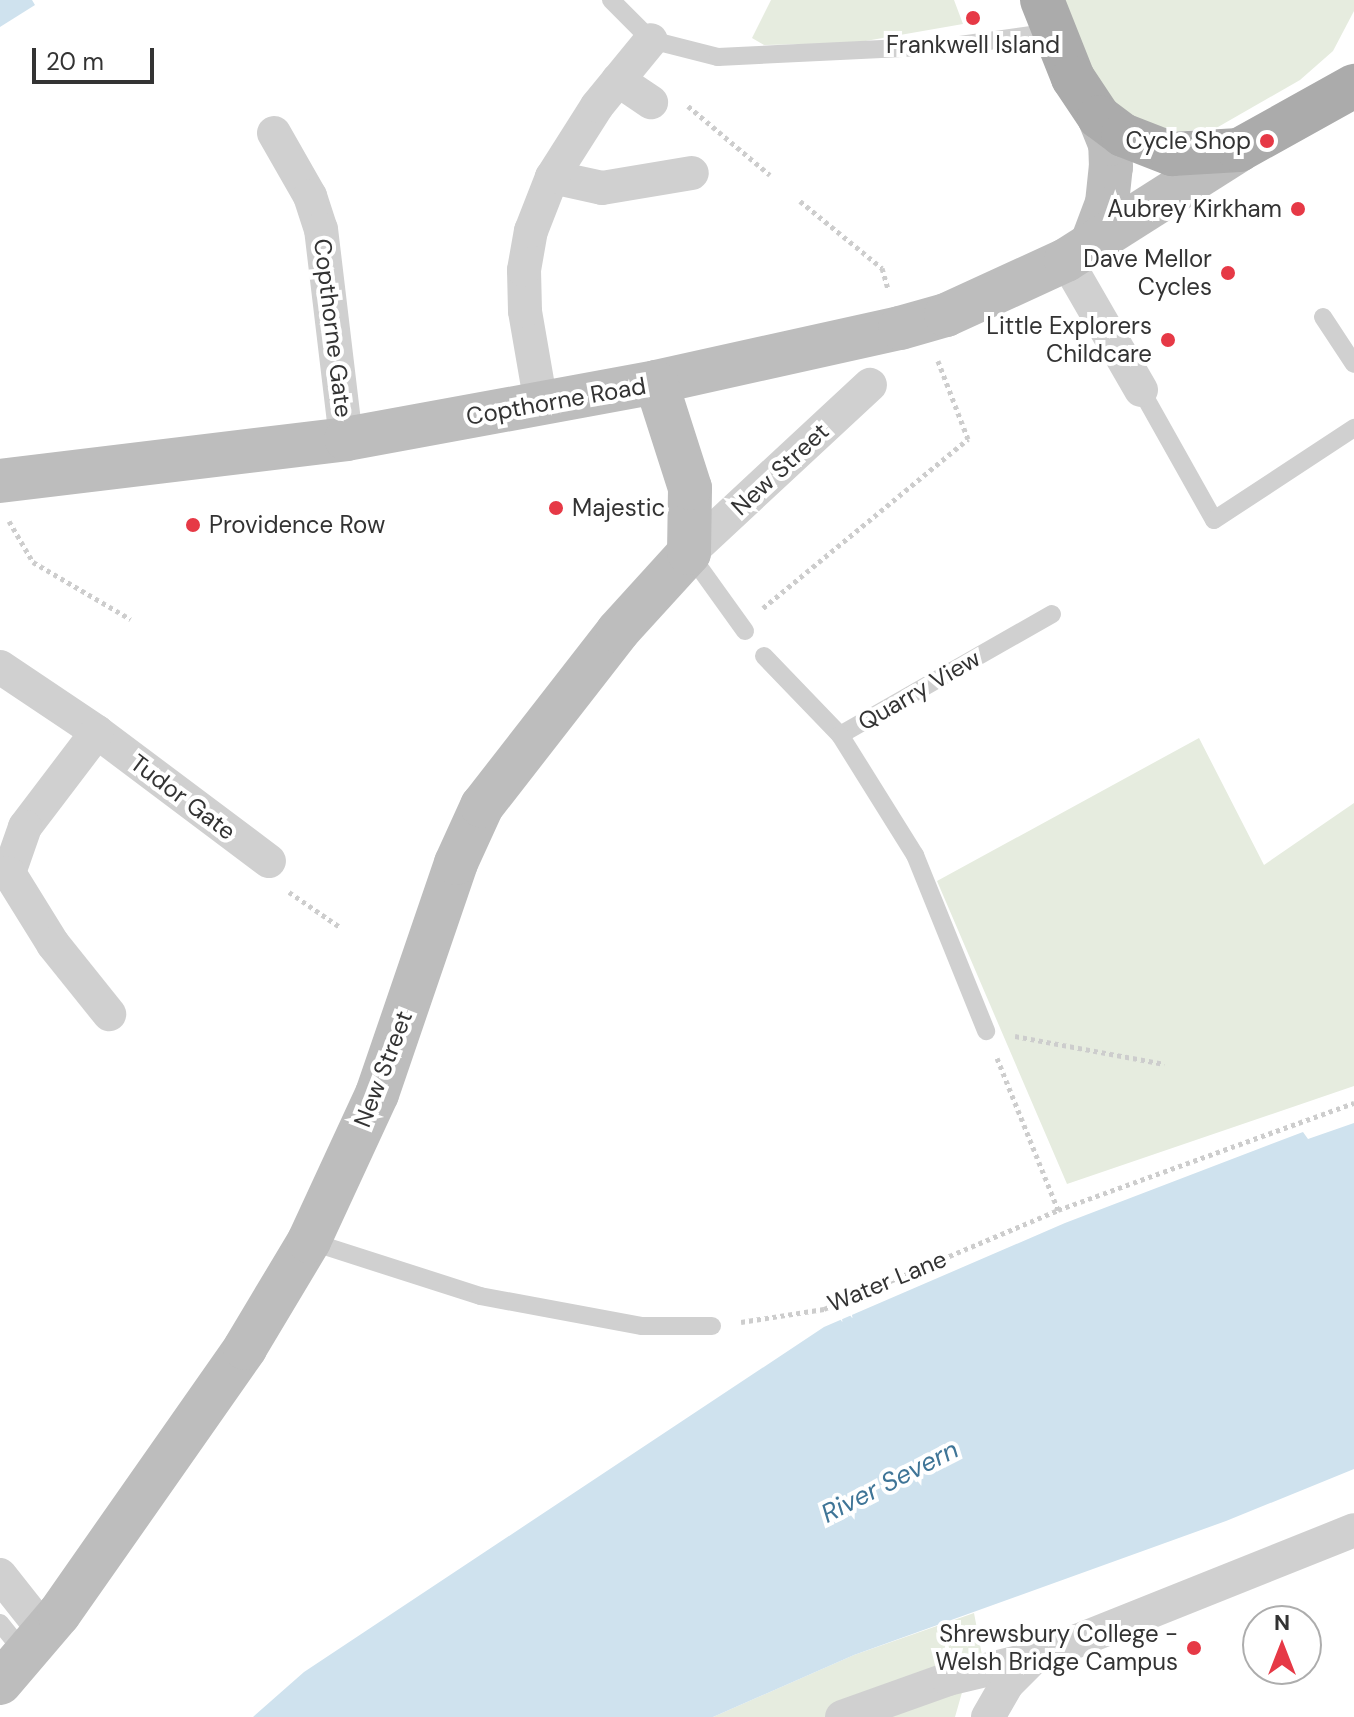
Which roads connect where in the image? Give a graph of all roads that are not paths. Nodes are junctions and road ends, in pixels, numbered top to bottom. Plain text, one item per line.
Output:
1 (611, 0) edge
2 (1047, 16) edge
3 (651, 40) junction
4 (618, 80) junction
5 (1354, 86) edge
6 (651, 102) road end
7 (1099, 117) junction
8 (274, 133) dead end
9 (1239, 150) junction
10 (692, 173) dead end
11 (552, 177) junction
12 (1079, 251) junction
13 (1323, 317) dead end
14 (1354, 364) edge
15 (656, 382) junction
16 (870, 385) dead end
17 (1141, 390) joint
18 (541, 404) junction
19 (1354, 428) edge
20 (346, 439) junction
21 (1, 481) edge
22 (689, 553) junction
23 (1052, 614) dead end
24 (742, 628) road end
25 (764, 656) dead end
26 (0, 667) edge
27 (97, 732) junction
28 (840, 735) junction
29 (269, 861) road end
30 (4, 875) edge
31 (109, 1014) dead end
32 (986, 1031) road end
33 (309, 1241) junction
34 (712, 1326) road end
35 (1354, 1530) edge
36 (0, 1575) edge
37 (18, 1648) edge
38 (1032, 1659) junction
39 (842, 1717) edge
40 (988, 1717) edge

1 - 3 lane
2 - 3 lane
2 - 7 main road
3 - 4 street
4 - 6 street
4 - 11 street
5 - 9 main road
7 - 9 main road
7 - 12 street
8 - 20 street, Copthorne Gate
9 - 12 street, Copthorne Road
10 - 11 street
11 - 18 street
12 - 15 street, Copthorne Road
12 - 17 street
13 - 14 lane
15 - 18 street, Copthorne Road
15 - 22 street, New Street
16 - 22 street, New Street
17 - 19 lane
18 - 20 street, Copthorne Road
20 - 21 street, Copthorne Road
22 - 24 lane
22 - 33 street, New Street
23 - 28 lane, Quarry View
25 - 28 lane, Quarry View
26 - 27 street, Tudor Gate
27 - 29 street, Tudor Gate
27 - 30 street
28 - 32 lane
30 - 31 street
33 - 34 lane
33 - 37 street, New Street
35 - 38 street
36 - 37 street
38 - 39 street
38 - 40 street

